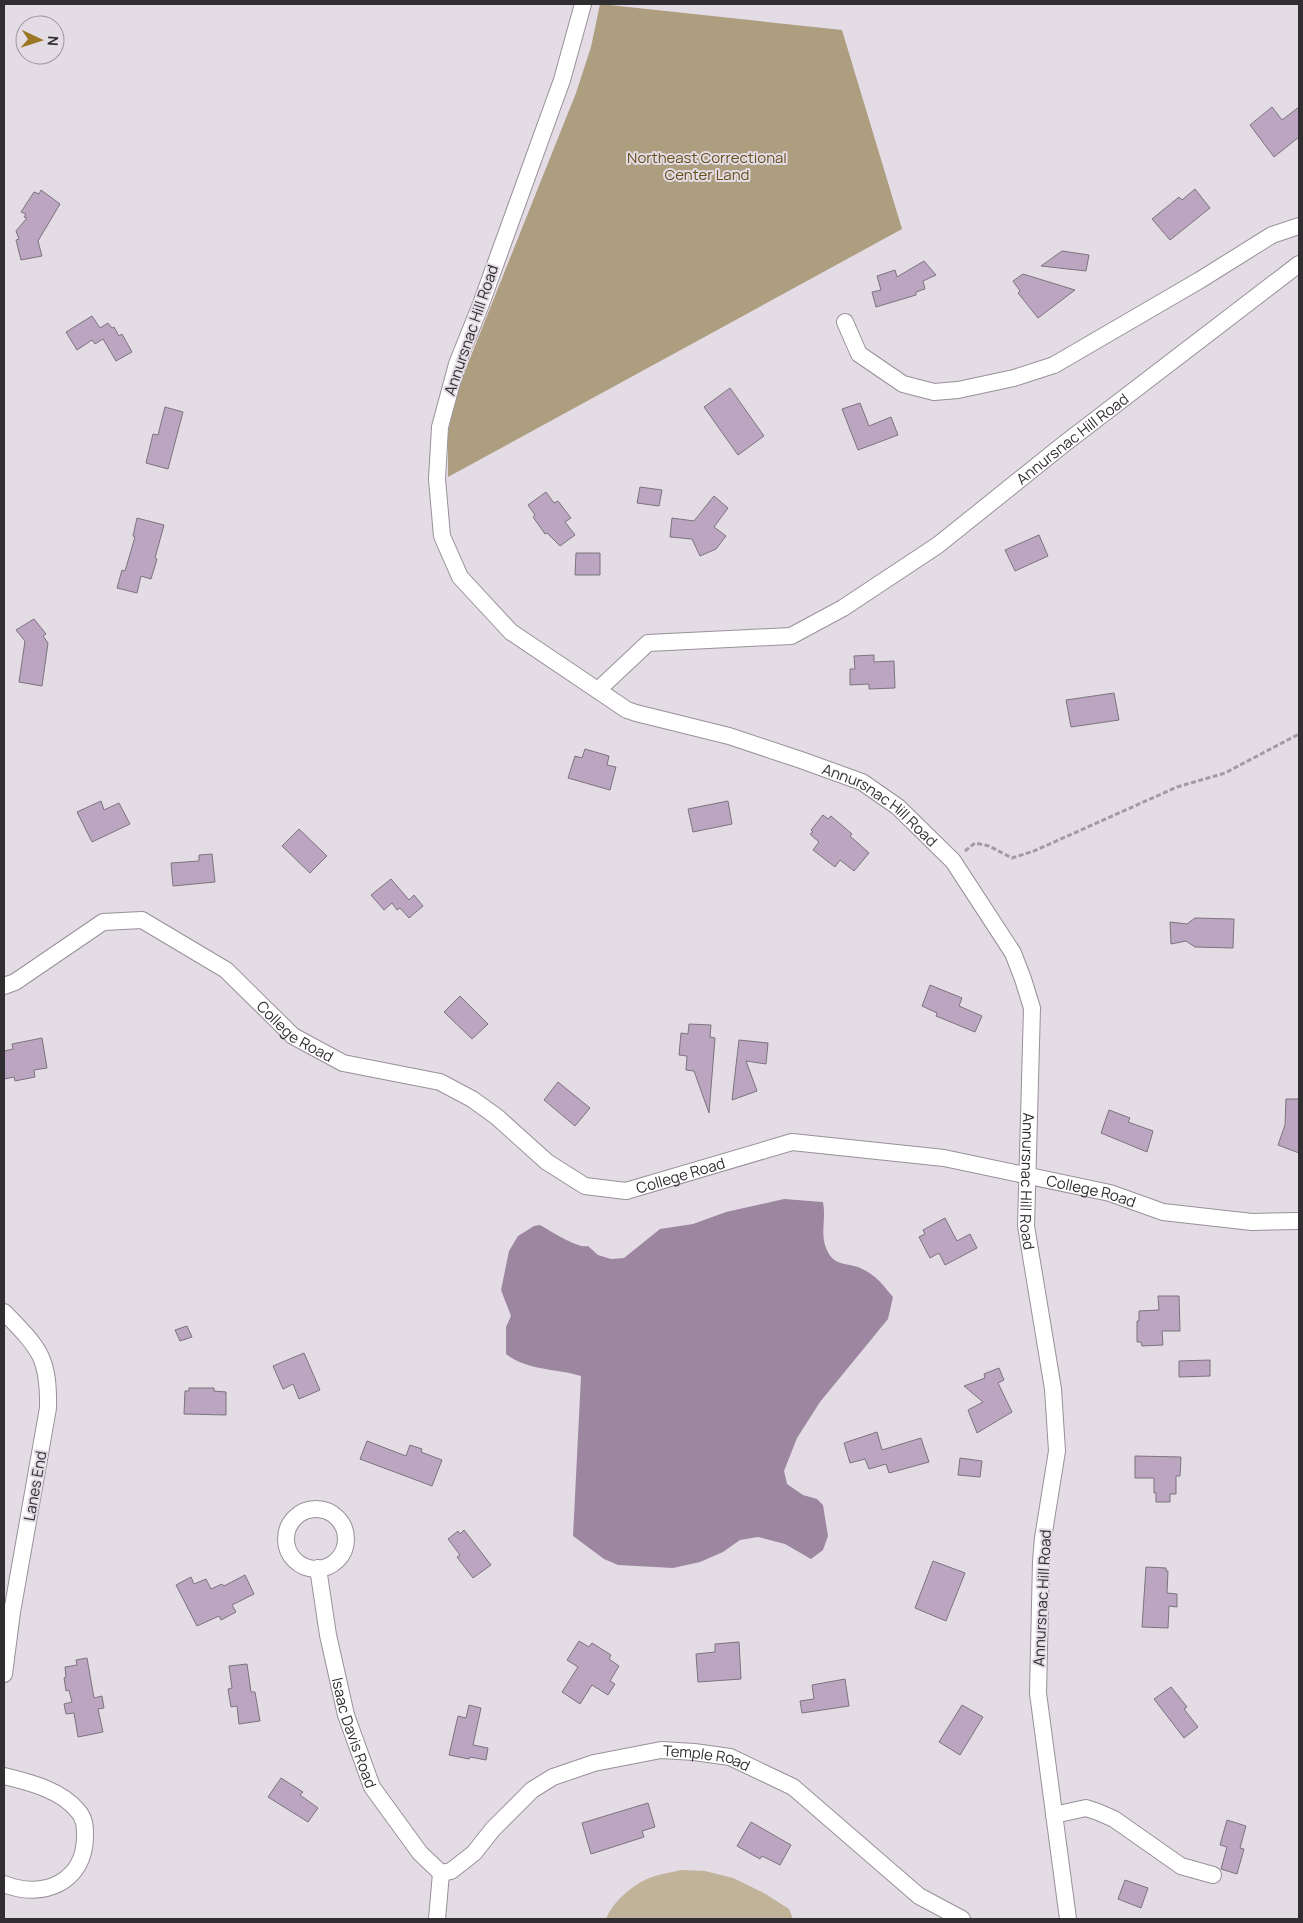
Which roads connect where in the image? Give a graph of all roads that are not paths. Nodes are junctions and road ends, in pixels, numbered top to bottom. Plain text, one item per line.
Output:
1 (583, 4) edge
2 (1299, 226) edge
3 (1299, 264) edge
4 (845, 322) dead end
5 (598, 690) junction
6 (4, 986) edge
7 (1027, 1176) junction
8 (1299, 1222) edge
9 (4, 1312) edge
10 (318, 1568) dead end
11 (4, 1674) edge
12 (4, 1776) edge
13 (1054, 1815) junction
14 (440, 1873) junction
15 (1213, 1875) dead end
16 (4, 1884) edge
17 (437, 1919) edge
18 (962, 1919) edge
19 (1068, 1919) edge

1 - 5 street, Annursnac Hill Road
2 - 4 street
3 - 5 street, Annursnac Hill Road
5 - 7 street, Annursnac Hill Road
6 - 7 street, College Road
7 - 8 street, College Road
7 - 13 street, Annursnac Hill Road
9 - 11 street, Lanes End
10 - 14 street, Isaac Davis Road
12 - 16 street
13 - 15 street
13 - 19 street, Annursnac Hill Road
14 - 17 street
14 - 18 street, Temple Road

